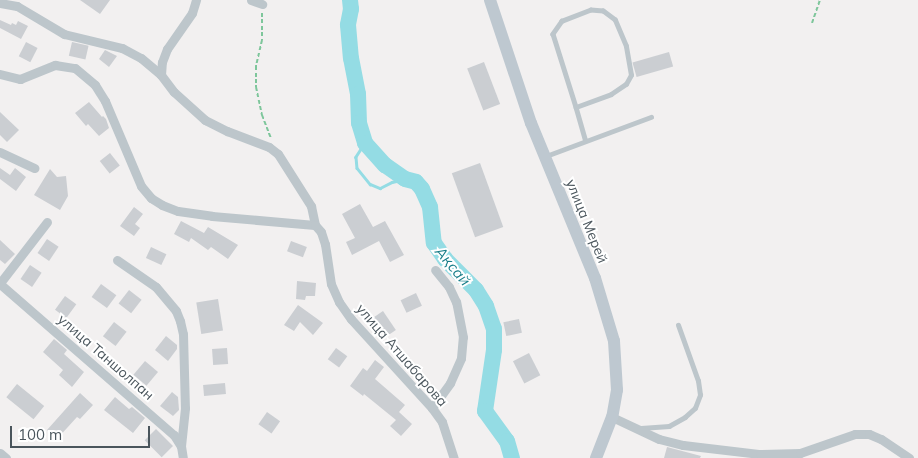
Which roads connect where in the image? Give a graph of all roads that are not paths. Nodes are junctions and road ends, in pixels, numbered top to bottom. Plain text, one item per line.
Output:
1 (196, 0) edge
2 (250, 0) edge
3 (490, 0) edge
4 (0, 3) edge
5 (18, 3) edge
6 (262, 4) road end
7 (0, 74) edge
8 (161, 75) junction
9 (576, 107) junction
10 (650, 117) dead end
11 (586, 141) junction
12 (0, 152) edge
13 (545, 156) junction
14 (35, 168) dead end
15 (47, 222) dead end
16 (315, 225) junction
17 (117, 260) dead end
18 (435, 270) dead end
19 (0, 283) edge
20 (678, 325) dead end
21 (432, 408) junction
22 (612, 417) junction
23 (637, 428) junction
24 (181, 446) junction
25 (0, 453) edge
26 (768, 456) edge
27 (6, 458) edge
28 (183, 458) edge
29 (454, 458) edge
30 (596, 458) edge
31 (909, 458) edge

1 - 8 street
2 - 6 street
3 - 13 main road, улица Мерей
4 - 5 street
5 - 8 street
7 - 16 street
8 - 16 street, улица Атшабарова
9 - 9 lane
9 - 11 lane
10 - 11 lane
11 - 13 lane
12 - 14 street
13 - 22 main road, улица Мерей
15 - 19 street
16 - 21 street, улица Атшабарова
17 - 24 street
18 - 21 street
19 - 24 street, улица Таншолпан
20 - 23 lane
21 - 29 street, улица Атшабарова
22 - 23 street
22 - 30 main road, улица Мерей
23 - 26 street
24 - 28 street
25 - 27 street
26 - 31 street

